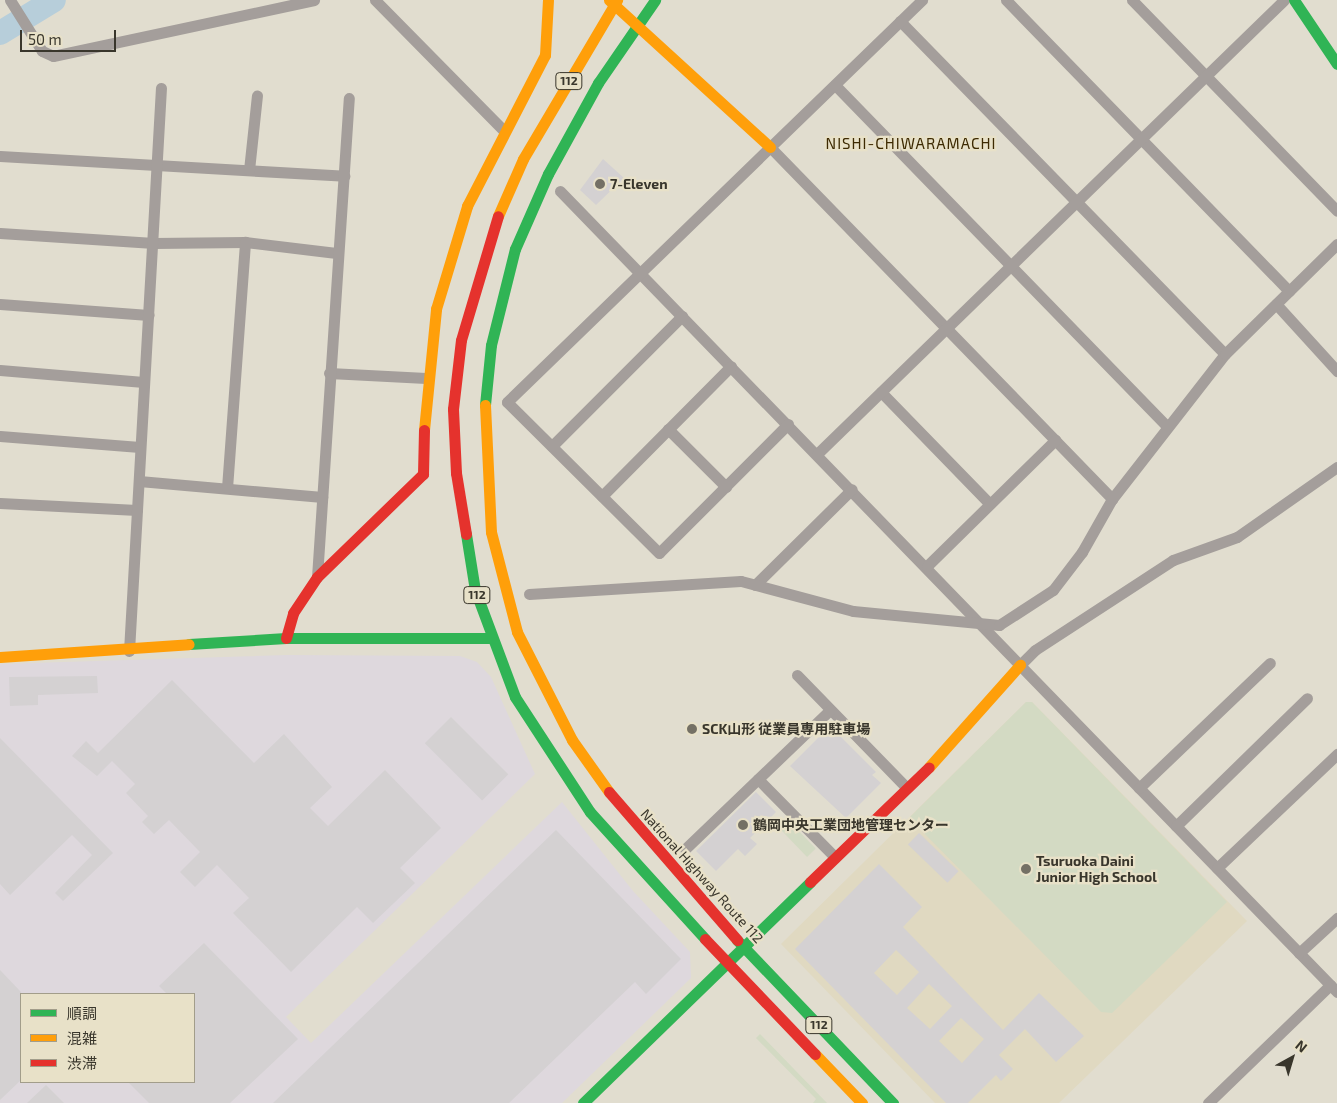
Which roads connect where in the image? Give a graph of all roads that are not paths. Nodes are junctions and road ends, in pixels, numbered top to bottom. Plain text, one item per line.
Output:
1 (314, 0) edge
2 (376, 0) edge
3 (548, 0) edge
4 (655, 0) edge
5 (922, 0) edge
6 (1006, 0) edge
7 (1132, 0) edge
8 (1284, 0) edge
9 (1294, 0) edge
10 (613, 1) edge
11 (12, 4) edge
12 (900, 21) junction
13 (639, 23) junction
14 (1337, 64) edge
15 (1206, 76) junction
16 (835, 85) junction
17 (161, 88) dead end
18 (257, 95) dead end
19 (349, 98) dead end
20 (503, 130) junction
21 (1141, 139) junction
22 (770, 148) junction
23 (0, 156) edge
24 (156, 165) junction
25 (249, 170) junction
26 (344, 176) junction
27 (560, 191) dead end
28 (1076, 202) junction
29 (1337, 211) edge
30 (0, 233) edge
31 (246, 242) junction
32 (154, 243) junction
33 (1337, 244) edge
34 (336, 253) junction
35 (1011, 266) junction
36 (641, 273) junction
37 (1289, 291) junction
38 (0, 304) edge
39 (1276, 304) junction
40 (149, 315) junction
41 (682, 316) junction
42 (946, 328) junction
43 (1225, 354) junction
44 (731, 366) junction
45 (0, 370) edge
46 (1337, 371) edge
47 (329, 373) junction
48 (426, 378) junction
49 (144, 382) junction
50 (881, 392) junction
51 (788, 424) junction
52 (1167, 426) junction
53 (668, 430) junction
54 (0, 436) edge
55 (1055, 440) junction
56 (552, 446) junction
57 (140, 447) junction
58 (817, 454) junction
59 (1337, 467) edge
60 (139, 481) junction
61 (726, 487) junction
62 (227, 488) junction
63 (852, 489) junction
64 (602, 496) junction
65 (322, 497) junction
66 (1112, 499) junction
67 (0, 503) edge
68 (990, 504) junction
69 (137, 510) junction
70 (927, 566) junction
71 (317, 577) junction
72 (756, 585) junction
73 (529, 594) dead end
74 (985, 625) junction
75 (286, 638) junction
76 (491, 638) junction
77 (129, 652) junction
78 (0, 657) edge
79 (1270, 663) dead end
80 (1020, 665) junction
81 (797, 676) dead end
82 (1307, 698) dead end
83 (830, 710) junction
84 (1337, 754) edge
85 (758, 779) junction
86 (906, 787) junction
87 (1139, 788) junction
88 (1176, 826) junction
89 (685, 849) dead end
90 (835, 857) junction
91 (1217, 868) junction
92 (1337, 918) edge
93 (744, 946) junction
94 (1299, 953) junction
95 (727, 962) junction
96 (1334, 988) edge
97 (583, 1103) edge
98 (862, 1103) edge
99 (893, 1103) edge
100 (1208, 1103) edge

1 - 11 street
2 - 20 street
3 - 20 main road
4 - 13 main road, National Highway Route 112 / 112
5 - 12 street
6 - 21 street
7 - 15 street
8 - 15 street
9 - 14 main road
10 - 13 main road
10 - 76 main road, 112
12 - 16 street
12 - 28 street
13 - 22 main road
13 - 93 main road, National Highway Route 112 / 112
15 - 21 street
15 - 29 street
16 - 22 street
16 - 35 street
17 - 24 street
18 - 25 street
19 - 26 street
20 - 48 main road
21 - 28 street
21 - 37 street
22 - 36 street
22 - 42 street
23 - 24 street
24 - 25 street
24 - 32 street
25 - 26 street
26 - 34 street
27 - 36 street
28 - 35 street
28 - 43 street
30 - 32 street
31 - 32 street
31 - 34 street
31 - 62 street
32 - 40 street
33 - 37 street
34 - 47 street
35 - 42 street
35 - 52 street
36 - 41 street
36 - 56 street
37 - 39 street
38 - 40 street
39 - 43 street
39 - 46 street
40 - 49 street
41 - 44 street
41 - 56 street
42 - 50 street
42 - 55 street
43 - 52 street
44 - 51 street
44 - 53 street
45 - 49 street
47 - 48 street
47 - 65 street
48 - 71 main road
49 - 57 street
50 - 58 street
50 - 68 street
51 - 58 street
51 - 61 street
52 - 66 street
53 - 61 street
53 - 64 street
54 - 57 street
55 - 66 street
55 - 68 street
56 - 64 street
57 - 60 street
58 - 63 street
59 - 80 street
60 - 62 street
60 - 69 street
61 - 64 street
62 - 65 street
63 - 70 street
63 - 72 street
65 - 71 street
66 - 74 street
67 - 69 street
68 - 70 street
69 - 77 street
70 - 74 street
71 - 75 main road
72 - 73 street
72 - 74 street
74 - 80 street
75 - 76 main road
75 - 77 main road
76 - 95 main road, 112
77 - 78 main road
79 - 87 street
80 - 86 main road
80 - 87 street
81 - 83 street
82 - 88 street
83 - 85 street
83 - 86 street
84 - 91 street
85 - 89 street
85 - 90 street
86 - 90 main road
87 - 88 street
88 - 91 street
90 - 93 main road
91 - 94 street
92 - 94 street
93 - 95 main road
93 - 99 main road, National Highway Route 112 / 112
94 - 96 street
95 - 97 main road
95 - 98 main road, 112
96 - 100 street

